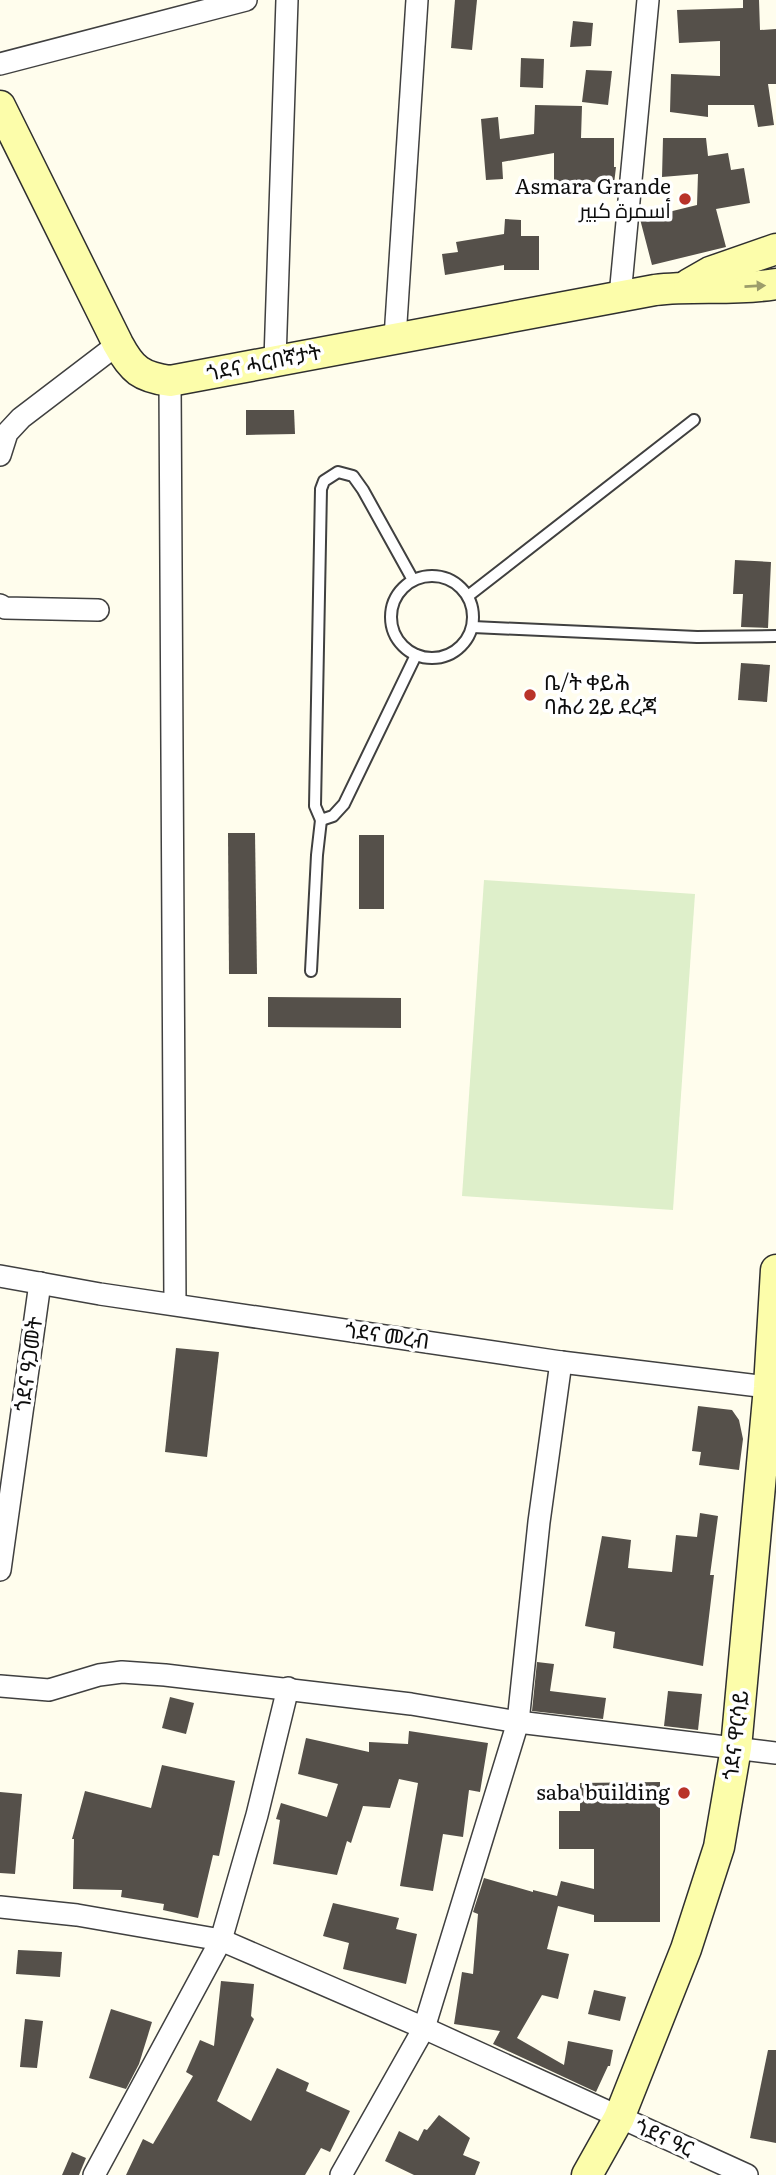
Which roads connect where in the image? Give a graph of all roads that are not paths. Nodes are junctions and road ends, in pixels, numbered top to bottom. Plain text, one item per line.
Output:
1 (246, 0) edge
2 (287, 0) edge
3 (417, 0) edge
4 (648, 0) edge
5 (0, 64) edge
6 (0, 107) edge
7 (776, 249) edge
8 (776, 284) edge
9 (685, 286) junction
10 (620, 296) junction
11 (395, 338) junction
12 (118, 344) junction
13 (275, 360) junction
14 (170, 381) junction
15 (694, 420) dead end
16 (0, 456) edge
17 (413, 580) junction
18 (468, 596) junction
19 (0, 605) edge
20 (98, 610) dead end
21 (473, 627) junction
22 (776, 636) edge
23 (415, 655) junction
24 (321, 820) junction
25 (311, 971) dead end
26 (776, 1270) edge
27 (0, 1276) edge
28 (40, 1283) junction
29 (175, 1304) junction
30 (561, 1362) junction
31 (773, 1388) edge
32 (0, 1570) edge
33 (0, 1685) edge
34 (288, 1688) junction
35 (518, 1722) junction
36 (736, 1748) junction
37 (776, 1753) edge
38 (0, 1907) edge
39 (221, 1940) junction
40 (424, 2028) junction
41 (619, 2118) junction
42 (94, 2175) edge
43 (341, 2175) edge
44 (587, 2175) edge
45 (747, 2175) edge

1 - 5 street
2 - 13 street
3 - 11 street
4 - 10 street
6 - 12 main road
7 - 9 main road
9 -> 8 main road
9 - 10 main road, ጎደና ሓርበኛታት
10 - 11 main road, ጎደና ሓርበኛታት
11 - 13 main road, ጎደና ሓርበኛታት
12 - 14 main road
12 - 16 street
13 - 14 main road, ጎደና ሓርበኛታት
14 - 29 street
15 - 18 lane
17 - 18 lane
17 - 23 lane
17 - 24 lane
18 - 21 lane
19 - 20 street
21 - 22 lane
21 - 23 lane
23 - 24 lane
24 - 25 lane
26 - 31 main road, ጎደና ዋርሳይ
27 - 28 street, ጎደና መረብ
28 - 29 street, ጎደና መረብ
28 - 32 street, ጎደና ዓጋመት
29 - 30 street, ጎደና መረብ
30 - 31 street, ጎደና መረብ
30 - 35 street
31 - 36 main road, ጎደና ዋርሳይ
33 - 34 street
34 - 35 street
34 - 39 street
35 - 36 street
35 - 40 street
36 - 37 street
36 - 41 main road, ጎደና ዋርሳይ
38 - 39 street, ጎደና ዓር
39 - 40 street, ጎደና ዓር
39 - 42 street
40 - 41 street, ጎደና ዓር
40 - 43 street
41 - 44 main road, ጎደና ዋርሳይ
41 - 45 street, ጎደና ዓር

